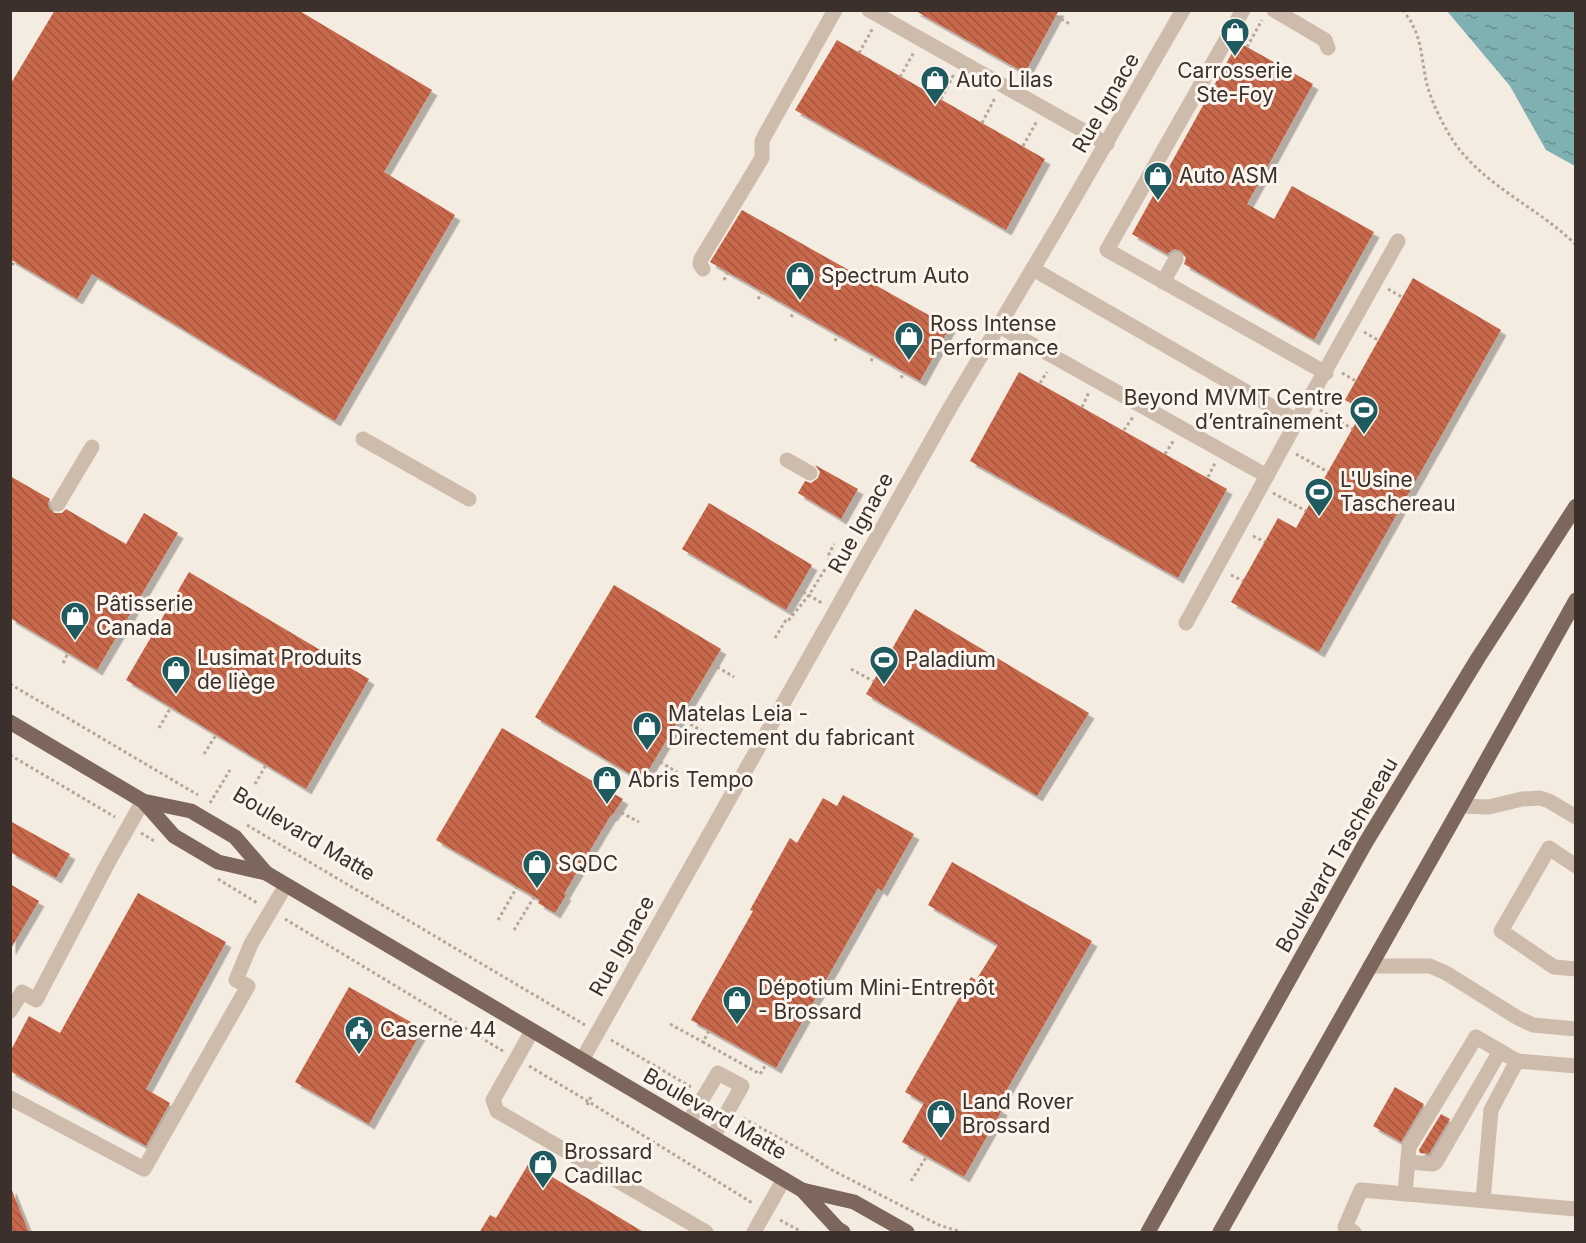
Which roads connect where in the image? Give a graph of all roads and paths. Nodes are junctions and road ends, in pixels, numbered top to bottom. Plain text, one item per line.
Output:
1 (836, 10) edge
2 (1184, 10) edge
3 (1243, 10) edge
4 (1403, 10) edge
5 (875, 14) edge
6 (1268, 15) edge
7 (1056, 16) dead end
8 (1070, 24) dead end
9 (921, 39) junction
10 (1247, 47) dead end
11 (1328, 48) dead end
12 (859, 53) dead end
13 (960, 62) junction
14 (900, 76) dead end
15 (1002, 85) junction
16 (940, 99) dead end
17 (1044, 109) junction
18 (982, 123) dead end
19 (1107, 144) junction
20 (1023, 146) dead end
21 (1398, 241) dead end
22 (1575, 245) edge
23 (1176, 259) dead end
24 (703, 269) dead end
25 (1033, 269) junction
26 (728, 272) dead end
27 (724, 280) dead end
28 (1163, 282) junction
29 (762, 292) dead end
30 (758, 299) dead end
31 (795, 310) dead end
32 (791, 317) dead end
33 (999, 326) junction
34 (838, 335) dead end
35 (835, 342) dead end
36 (874, 355) dead end
37 (871, 361) dead end
38 (904, 372) dead end
39 (1326, 373) junction
40 (1044, 376) dead end
41 (901, 378) dead end
42 (1040, 383) dead end
43 (1085, 400) dead end
44 (1308, 403) junction
45 (1082, 407) dead end
46 (1298, 421) junction
47 (1128, 424) dead end
48 (1353, 429) dead end
49 (1124, 430) dead end
50 (363, 439) dead end
51 (1284, 446) junction
52 (92, 447) dead end
53 (1169, 448) dead end
54 (1165, 454) dead end
55 (787, 460) dead end
56 (1210, 471) dead end
57 (1328, 472) dead end
58 (810, 473) dead end
59 (1208, 477) dead end
60 (1264, 482) junction
61 (469, 499) dead end
62 (58, 504) dead end
63 (1575, 506) edge
64 (1306, 511) dead end
65 (834, 544) dead end
66 (798, 589) dead end
67 (811, 596) junction
68 (1575, 600) edge
69 (1186, 623) dead end
70 (775, 638) dead end
71 (69, 653) dead end
72 (63, 663) dead end
73 (712, 664) dead end
74 (851, 669) dead end
75 (734, 677) dead end
76 (873, 681) dead end
77 (10, 684) edge
78 (171, 707) dead end
79 (680, 718) dead end
80 (10, 722) edge
81 (159, 728) dead end
82 (702, 731) dead end
83 (216, 735) dead end
84 (204, 754) dead end
85 (10, 755) edge
86 (655, 759) dead end
87 (266, 765) dead end
88 (230, 770) dead end
89 (677, 772) dead end
90 (255, 784) dead end
91 (143, 801) junction
92 (1461, 806) junction
93 (616, 810) dead end
94 (111, 814) dead end
95 (1575, 817) edge
96 (240, 820) dead end
97 (639, 822) dead end
98 (1575, 866) edge
99 (266, 873) junction
100 (286, 885) junction
101 (517, 887) dead end
102 (534, 897) dead end
103 (287, 920) dead end
104 (498, 920) dead end
105 (514, 930) dead end
106 (1370, 966) junction
107 (1575, 969) edge
108 (10, 1011) edge
109 (576, 1020) dead end
110 (670, 1024) dead end
111 (1575, 1029) edge
112 (532, 1031) junction
113 (709, 1031) dead end
114 (703, 1042) junction
115 (619, 1045) dead end
116 (499, 1049) dead end
117 (1500, 1051) junction
118 (582, 1060) junction
119 (1517, 1061) junction
120 (767, 1063) dead end
121 (1575, 1066) edge
122 (530, 1067) dead end
123 (693, 1088) dead end
124 (591, 1097) dead end
125 (10, 1098) edge
126 (588, 1103) junction
127 (742, 1117) dead end
128 (688, 1123) junction
129 (713, 1137) junction
130 (927, 1156) dead end
131 (1408, 1162) junction
132 (784, 1179) junction
133 (911, 1181) dead end
134 (802, 1190) junction
135 (1404, 1194) junction
136 (1483, 1200) junction
137 (752, 1202) dead end
138 (1575, 1209) edge
139 (782, 1221) dead end
140 (1153, 1230) edge
141 (706, 1233) edge
142 (754, 1233) edge
143 (802, 1233) edge
144 (843, 1233) edge
145 (907, 1233) edge
146 (962, 1233) edge
147 (1220, 1233) edge
148 (1354, 1233) edge

1 - 24 street
2 - 19 street, Rue Ignace
3 - 28 street
4 - 22 path
5 - 9 street
5 - 12 path
6 - 10 path
6 - 11 street
7 - 8 path
9 - 13 street
9 - 14 path
13 - 15 street
13 - 16 path
15 - 17 street
15 - 18 path
17 - 19 street
17 - 20 path
19 - 25 street, Rue Ignace
21 - 39 street
23 - 28 street
25 - 33 street, Rue Ignace
25 - 46 street
26 - 27 path
28 - 39 street
29 - 30 path
31 - 32 path
33 - 60 street
33 - 118 street, Rue Ignace
34 - 35 path
36 - 37 path
38 - 41 path
39 - 44 street
40 - 42 path
43 - 45 path
44 - 46 street
44 - 48 path
46 - 51 street
47 - 49 path
50 - 61 street
51 - 57 path
51 - 60 street
52 - 62 street
53 - 54 path
55 - 58 street
56 - 59 path
60 - 64 path
60 - 69 street
63 - 140 main road, Boulevard Taschereau
65 - 67 path
66 - 67 path
67 - 70 path
68 - 92 main road
71 - 72 path
73 - 75 path
74 - 76 path
77 - 88 path, Boulevard Matte
78 - 81 path
79 - 82 path
80 - 91 main road, Boulevard Matte
83 - 84 path
85 - 94 path
86 - 89 path
87 - 90 path
91 - 99 main road, Boulevard Matte
91 - 99 main road, Boulevard Matte
91 - 108 street
92 - 95 street
92 - 106 main road
93 - 97 path
96 - 109 path, Boulevard Matte
98 - 107 street
99 - 100 main road, Boulevard Matte
100 - 112 main road, Boulevard Matte
100 - 125 street
101 - 104 path
102 - 105 path
103 - 116 path
106 - 111 street
106 - 147 main road
110 - 114 path
112 - 118 main road, Boulevard Matte
112 - 141 street
113 - 114 path
114 - 120 path
115 - 123 path, Boulevard Matte
117 - 119 street
117 - 131 street
117 - 131 street
118 - 128 main road, Boulevard Matte
119 - 121 street
119 - 136 street
122 - 126 path
124 - 126 path
126 - 137 path
127 - 146 path, Boulevard Matte
128 - 129 main road, Boulevard Matte
128 - 129 street
129 - 132 main road, Boulevard Matte
130 - 133 path
131 - 135 street
132 - 134 main road, Boulevard Matte
132 - 142 street
134 - 144 main road, Boulevard Matte
134 - 145 main road, Boulevard Matte
135 - 136 street
135 - 148 street
136 - 138 street
139 - 143 path

